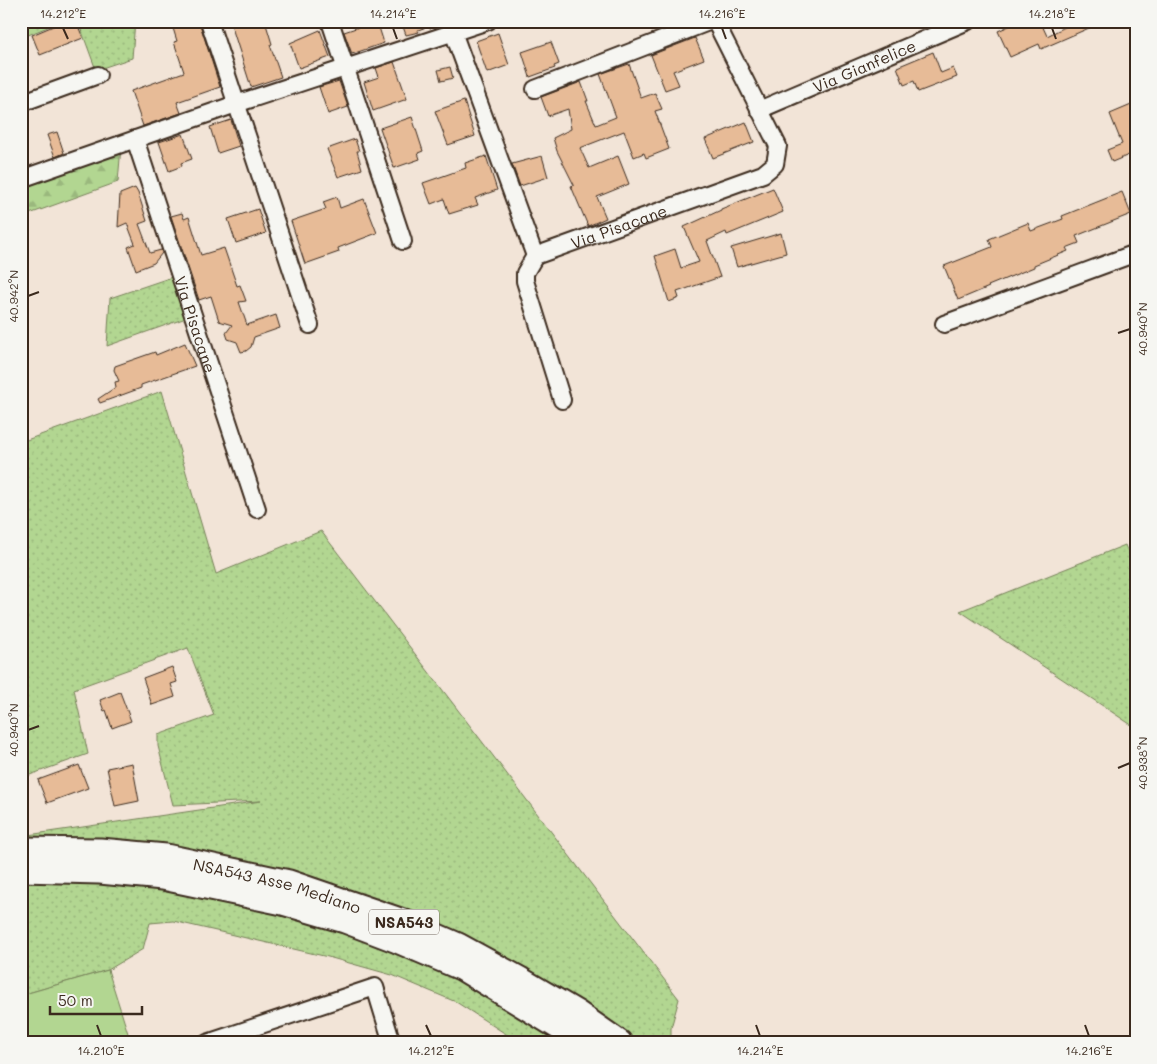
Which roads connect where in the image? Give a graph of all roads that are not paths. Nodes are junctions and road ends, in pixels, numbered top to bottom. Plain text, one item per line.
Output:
1 (209, 21) edge
2 (330, 21) edge
3 (488, 21) edge
4 (713, 21) edge
5 (968, 21) edge
6 (451, 27) edge
7 (345, 68) junction
8 (98, 75) dead end
9 (535, 89) dead end
10 (21, 104) edge
11 (236, 104) junction
12 (759, 110) junction
13 (135, 139) junction
14 (21, 179) edge
15 (403, 241) dead end
16 (1136, 254) edge
17 (535, 256) junction
18 (944, 324) dead end
19 (310, 325) dead end
20 (562, 400) dead end
21 (257, 509) dead end
22 (21, 850) edge
23 (165, 867) junction
24 (21, 869) edge
25 (207, 1043) edge
26 (392, 1043) edge
27 (586, 1043) edge
28 (619, 1043) edge

1 - 11 street
2 - 7 street
3 - 6 street
4 - 9 street
4 - 12 street, Via Pisacane
5 - 12 street, Via Gianfelice
6 - 7 street
6 - 17 street
7 - 11 street
7 - 15 street
8 - 10 street
11 - 13 street
11 - 19 street
12 - 17 street, Via Pisacane
13 - 14 street
13 - 21 street, Via Pisacane
16 - 18 street
17 - 20 street
22 - 23 highway, NSA543 Asse Mediano / NSA543
23 - 24 highway
23 - 27 highway, NSA543 Asse Mediano / NSA543
23 - 28 highway, NSA543 Asse Mediano / NSA543
25 - 26 street

